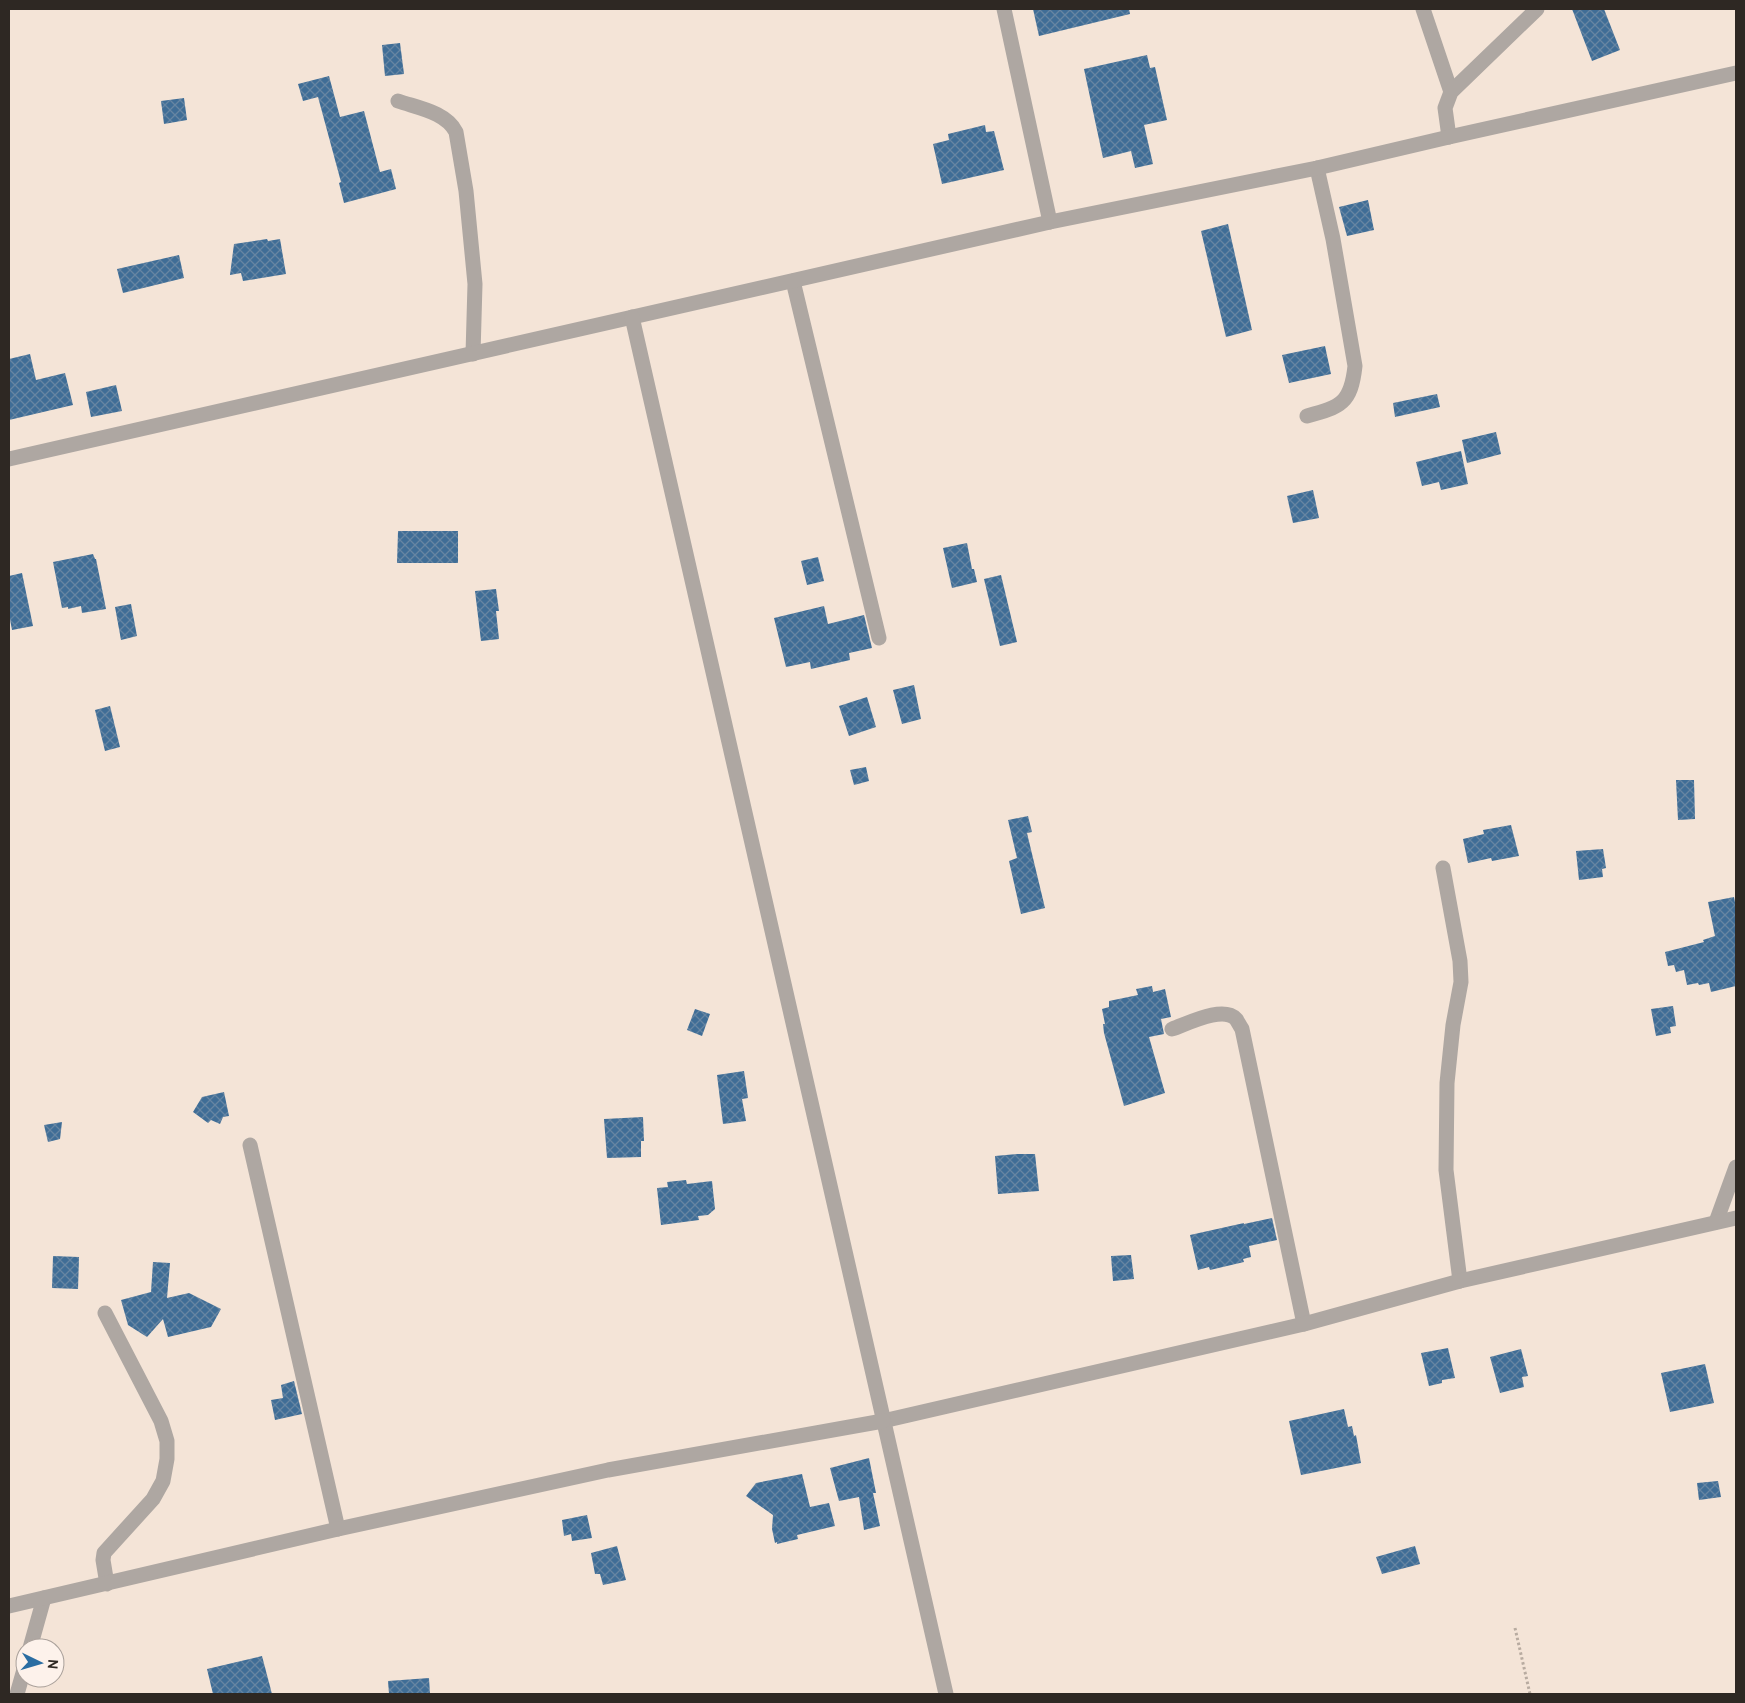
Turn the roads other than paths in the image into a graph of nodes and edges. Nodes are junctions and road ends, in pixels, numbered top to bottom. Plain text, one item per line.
1 (1004, 9) edge
2 (1423, 9) edge
3 (1536, 9) edge
4 (1736, 73) edge
5 (1452, 92) junction
6 (398, 101) dead end
7 (1449, 137) junction
8 (1317, 168) junction
9 (1050, 222) junction
10 (793, 281) junction
11 (632, 317) junction
12 (473, 354) junction
13 (1307, 416) dead end
14 (9, 459) edge
15 (879, 638) dead end
16 (1443, 868) dead end
17 (1172, 1029) dead end
18 (250, 1145) dead end
19 (1736, 1166) edge
20 (1736, 1218) edge
21 (1716, 1222) junction
22 (1460, 1282) junction
23 (105, 1312) dead end
24 (1304, 1324) junction
25 (882, 1421) junction
26 (338, 1529) junction
27 (107, 1584) junction
28 (44, 1598) junction
29 (9, 1606) edge
30 (33, 1638) edge
31 (946, 1694) edge

1 - 9 street
2 - 5 street
3 - 5 street
4 - 7 street
5 - 7 street
6 - 12 street
7 - 8 street
8 - 9 street
8 - 13 street
9 - 10 street
10 - 11 street
10 - 15 street
11 - 12 street
11 - 25 street
12 - 14 street
16 - 22 street
17 - 24 street
18 - 26 street
19 - 21 street
20 - 21 street
21 - 22 street
22 - 24 street
23 - 27 street
24 - 25 street
25 - 26 street
25 - 31 street
26 - 27 street
27 - 28 street
28 - 29 street
28 - 30 street

